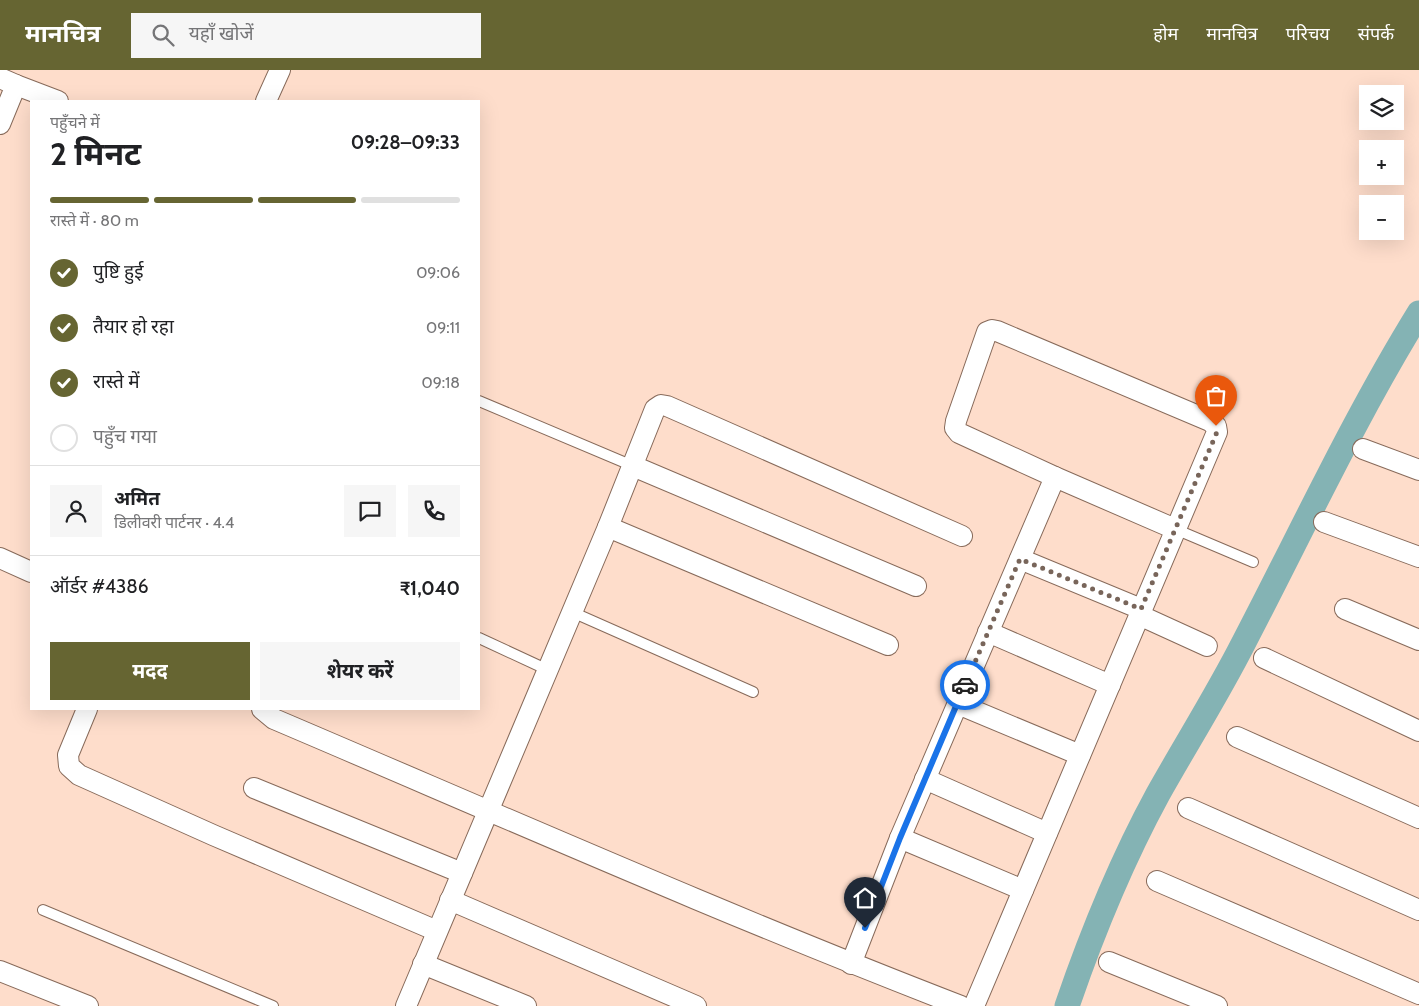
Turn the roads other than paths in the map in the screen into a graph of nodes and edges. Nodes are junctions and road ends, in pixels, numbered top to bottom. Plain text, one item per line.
1 (280, 70) edge
2 (8, 81) edge
3 (56, 100) edge
4 (266, 100) edge
5 (0, 124) edge
6 (480, 401) edge
7 (1363, 449) dead end
8 (633, 466) junction
9 (1419, 470) edge
10 (1055, 477) junction
11 (1324, 522) dead end
12 (608, 527) junction
13 (1175, 529) junction
14 (962, 536) dead end
15 (1419, 557) edge
16 (0, 558) edge
17 (1020, 559) junction
18 (1253, 562) dead end
19 (30, 572) edge
20 (916, 586) dead end
21 (1345, 609) dead end
22 (572, 612) junction
23 (1140, 612) junction
24 (988, 632) junction
25 (480, 638) edge
26 (1419, 640) edge
27 (888, 645) dead end
28 (1207, 646) dead end
29 (1264, 658) dead end
30 (548, 670) junction
31 (1110, 685) junction
32 (753, 692) dead end
33 (958, 704) junction
34 (87, 710) edge
35 (263, 710) edge
36 (1419, 732) edge
37 (1237, 737) dead end
38 (1080, 755) junction
39 (925, 779) junction
40 (254, 788) dead end
41 (1188, 808) dead end
42 (488, 810) junction
43 (1419, 818) edge
44 (1047, 832) junction
45 (900, 838) junction
46 (462, 874) junction
47 (1157, 881) dead end
48 (1023, 890) junction
49 (450, 900) junction
50 (43, 910) dead end
51 (1419, 910) edge
52 (438, 931) junction
53 (1109, 962) dead end
54 (423, 964) junction
55 (851, 964) junction
56 (0, 970) edge
57 (1419, 994) edge
58 (88, 1006) edge
59 (274, 1006) edge
60 (406, 1006) edge
61 (526, 1006) edge
62 (696, 1006) edge
63 (961, 1006) edge
64 (974, 1006) edge
65 (1218, 1006) edge

1 - 4 street
2 - 3 street
2 - 5 street
6 - 8 lane
7 - 9 street
8 - 12 street
8 - 14 street
8 - 20 street
10 - 13 street
10 - 13 street
10 - 17 street
11 - 15 street
12 - 22 street
12 - 27 street
13 - 18 lane
13 - 23 street
16 - 19 street
17 - 23 street
17 - 24 street
21 - 26 street
22 - 30 street
22 - 32 lane
23 - 28 street
23 - 31 street
24 - 31 street
24 - 33 street
25 - 30 lane
29 - 36 street
30 - 42 street
31 - 38 street
33 - 38 street
33 - 39 street
34 - 52 street
35 - 42 street
37 - 43 street
38 - 44 street
39 - 44 street
39 - 45 street
40 - 46 street
41 - 51 street
42 - 46 street
42 - 55 street
44 - 48 street
45 - 48 street
45 - 55 street
46 - 49 street
47 - 57 street
48 - 64 street
49 - 52 street
49 - 62 street
50 - 59 lane
52 - 54 street
53 - 65 street
54 - 60 street
54 - 61 street
55 - 63 street
56 - 58 street

